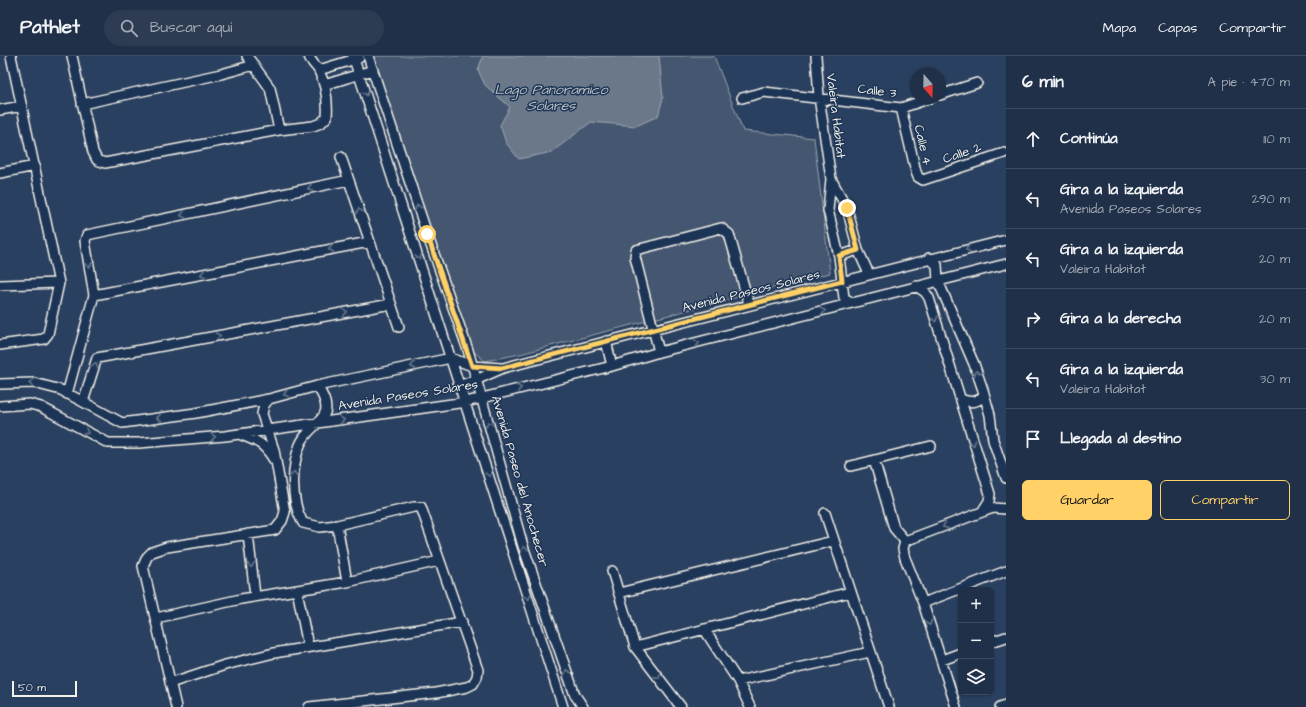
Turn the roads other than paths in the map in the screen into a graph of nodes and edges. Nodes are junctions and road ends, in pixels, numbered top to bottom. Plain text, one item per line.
1 (11, 56) edge
2 (72, 56) edge
3 (247, 56) edge
4 (309, 56) edge
5 (368, 56) edge
6 (816, 56) edge
7 (354, 58) edge
8 (254, 65) junction
9 (319, 70) junction
10 (373, 70) junction
11 (360, 75) junction
12 (977, 83) dead end
13 (324, 85) junction
14 (946, 93) edge
15 (819, 97) junction
16 (742, 98) dead end
17 (82, 104) junction
18 (913, 104) edge
19 (22, 106) junction
20 (901, 108) junction
21 (0, 110) edge
22 (279, 130) junction
23 (1004, 153) dead end
24 (340, 157) dead end
25 (34, 166) junction
26 (0, 173) edge
27 (929, 178) joint
28 (831, 179) junction
29 (349, 180) junction
30 (1006, 240) edge
31 (369, 242) junction
32 (858, 250) junction
33 (839, 256) junction
34 (929, 258) junction
35 (1006, 264) edge
36 (869, 274) junction
37 (842, 281) junction
38 (938, 281) junction
39 (59, 283) junction
40 (0, 285) edge
41 (916, 286) junction
42 (94, 295) junction
43 (853, 303) junction
44 (391, 304) junction
45 (748, 304) junction
46 (399, 326) dead end
47 (653, 329) junction
48 (606, 341) junction
49 (0, 345) edge
50 (659, 352) junction
51 (452, 358) junction
52 (472, 366) junction
53 (612, 366) junction
54 (502, 368) junction
55 (476, 380) junction
56 (0, 384) edge
57 (461, 385) junction
58 (317, 386) junction
59 (68, 394) junction
60 (984, 395) junction
61 (481, 397) junction
62 (268, 399) junction
63 (961, 399) junction
64 (83, 402) junction
65 (466, 402) junction
66 (0, 406) edge
67 (320, 422) junction
68 (268, 429) junction
69 (238, 434) junction
70 (931, 446) dead end
71 (874, 460) junction
72 (276, 465) junction
73 (851, 466) dead end
74 (1006, 478) edge
75 (1006, 509) edge
76 (982, 512) junction
77 (825, 513) dead end
78 (337, 525) junction
79 (248, 534) junction
80 (833, 540) junction
81 (905, 541) junction
82 (439, 561) junction
83 (612, 570) dead end
84 (1006, 571) edge
85 (347, 582) junction
86 (297, 590) junction
87 (850, 592) junction
88 (619, 593) junction
89 (255, 596) junction
90 (922, 603) junction
91 (156, 618) junction
92 (462, 622) junction
93 (704, 629) junction
94 (1006, 637) edge
95 (994, 641) edge
96 (308, 646) junction
97 (634, 647) junction
98 (870, 652) junction
99 (958, 654) edge
100 (942, 660) junction
101 (738, 681) junction
102 (170, 682) junction
103 (1006, 705) edge
104 (176, 707) edge
105 (309, 707) edge
106 (563, 707) edge
107 (583, 707) edge
108 (681, 707) edge
109 (750, 707) edge
110 (887, 707) edge
111 (956, 707) edge
112 (1000, 707) edge

1 - 19 street
2 - 17 street
3 - 8 street
4 - 9 street
5 - 7 street
5 - 10 street, Avenida Paseo del Anochecer
6 - 15 street, Valeira Habitat
7 - 9 street
7 - 11 street, Avenida Paseo del Anochecer
8 - 17 street
8 - 22 street
9 - 13 street
10 - 11 street
52 -> 10 street, Avenida Paseo del Anochecer
11 - 13 street
11 -> 51 street, Avenida Paseo del Anochecer
12 - 14 street
13 - 22 street
15 - 16 street, Calle 3
15 - 20 street, Calle 3
15 - 28 street, Valeira Habitat
17 - 22 street
18 - 20 street, Calle 3
19 - 21 street
19 - 25 street
20 - 27 street, Calle 4
23 - 27 street, Calle 2
24 - 29 street
25 - 26 street
25 - 39 street
28 - 32 street, Valeira Habitat
28 - 33 street, Valeira Habitat
31 -> 29 street
29 -> 42 street
30 -> 34 street, Avenida Paseos Solares
31 -> 42 street
31 - 44 street
32 - 33 street
32 - 36 street, Valeira Habitat
33 - 37 street, Valeira Habitat
34 - 36 street, Avenida Paseos Solares
34 - 38 street
35 - 38 street, Avenida Paseos Solares
36 - 37 street, Avenida Paseos Solares
37 - 43 street, Valeira Habitat
37 - 45 street, Avenida Paseos Solares
38 - 41 street, Avenida Paseos Solares
60 -> 38 street
39 - 40 street
39 - 49 street
41 - 43 street, Avenida Paseos Solares
41 -> 63 street
42 - 59 street
50 -> 43 street, Avenida Paseos Solares
44 - 46 street
64 -> 44 street
45 - 47 street, Avenida Paseos Solares
45 - 47 street
47 - 48 street, Avenida Paseos Solares
47 - 50 street
48 - 53 street
48 - 54 street, Avenida Paseos Solares
50 - 53 street, Avenida Paseos Solares
51 - 52 street, Avenida Paseos Solares
51 - 57 street, Avenida Paseo del Anochecer
51 -> 58 street, Avenida Paseos Solares
52 - 54 street, Avenida Paseos Solares
52 - 55 street, Avenida Paseo del Anochecer
61 -> 53 street, Avenida Paseos Solares
54 - 55 street, Avenida Paseos Solares
55 - 57 street, Avenida Paseos Solares
55 - 61 street, Avenida Paseo del Anochecer
59 -> 56 street, Avenida Paseos Solares
57 - 65 street, Avenida Paseo del Anochecer
58 -> 62 street, Avenida Paseos Solares
58 - 67 street
59 - 64 street, Avenida Paseos Solares
60 - 63 street
60 - 74 street
61 - 65 street, Avenida Paseos Solares
107 -> 61 street, Avenida Paseo del Anochecer
62 -> 64 street, Avenida Paseos Solares
62 - 68 street
63 -> 76 street
67 -> 65 street, Avenida Paseos Solares
65 -> 106 street, Avenida Paseo del Anochecer
66 -> 69 street, Avenida Paseos Solares
67 - 68 street, Avenida Paseos Solares
78 -> 67 street
68 - 69 street, Avenida Paseos Solares
68 - 72 street
69 - 72 street
70 - 71 street
71 - 73 street
71 - 81 street
72 - 79 street
75 - 76 street
76 -> 81 street
77 - 80 street
78 - 82 street
78 - 85 street
79 -> 89 street
79 - 91 street
80 - 87 street
80 - 88 street
81 - 90 street
82 - 85 street
82 - 92 street
83 - 88 street
84 - 90 street
85 - 86 street
86 - 89 street
86 - 96 street
87 - 93 street
87 - 98 street
88 - 97 street
89 - 91 street
90 -> 100 street
91 - 102 street
92 - 96 street
92 - 105 street
93 - 97 street
93 - 101 street
94 - 95 street
96 - 102 street
97 -> 108 street
98 - 101 street
98 - 110 street
99 - 100 street
100 - 111 street
101 - 109 street
102 - 104 street
103 - 112 street

